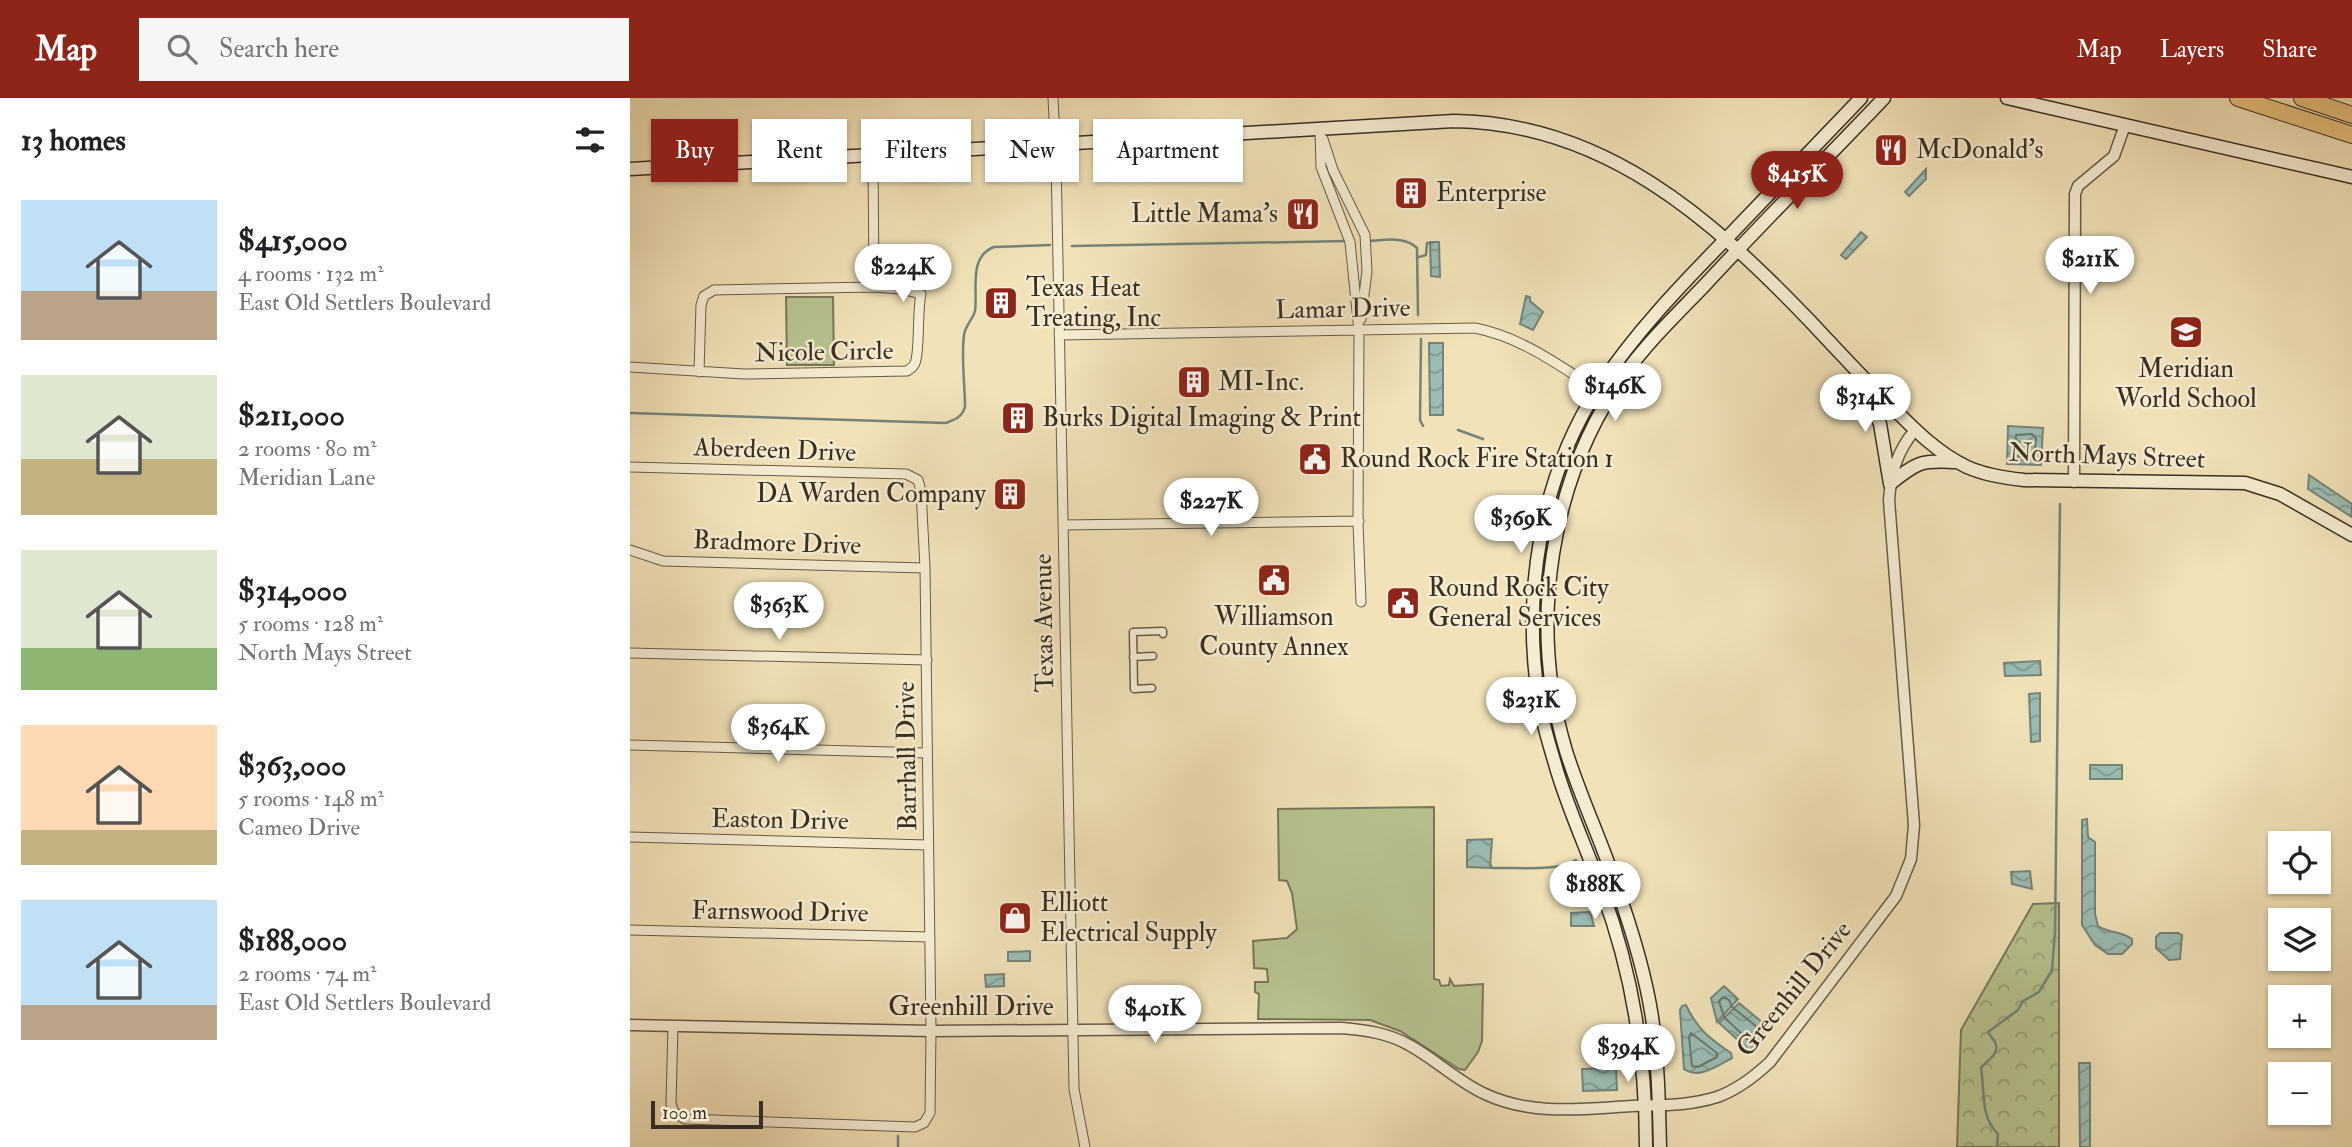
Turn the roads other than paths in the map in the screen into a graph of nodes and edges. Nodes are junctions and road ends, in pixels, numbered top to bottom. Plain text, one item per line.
1 (1053, 98) edge
2 (1856, 98) edge
3 (1861, 98) edge
4 (1884, 98) edge
5 (2007, 98) edge
6 (2044, 98) edge
7 (2238, 98) edge
8 (2309, 100) edge
9 (2352, 114) edge
10 (2087, 116) junction
11 (1054, 119) edge
12 (1320, 130) junction
13 (1831, 130) junction
14 (2128, 130) junction
15 (2352, 135) edge
16 (1079, 142) edge
17 (861, 156) edge
18 (630, 169) edge
19 (2352, 177) edge
20 (873, 182) edge
21 (1057, 182) edge
22 (1725, 240) junction
23 (1736, 251) junction
24 (874, 288) junction
25 (1359, 331) junction
26 (1059, 335) junction
27 (630, 367) edge
28 (699, 372) junction
29 (1862, 378) junction
30 (1597, 389) junction
31 (1610, 397) junction
32 (1915, 430) junction
33 (1958, 462) junction
34 (2074, 464) junction
35 (630, 467) edge
36 (918, 480) joint
37 (2059, 480) junction
38 (2074, 482) junction
39 (2088, 482) junction
40 (1890, 484) junction
41 (1359, 521) junction
42 (1063, 525) junction
43 (2352, 535) edge
44 (630, 550) edge
45 (925, 568) junction
46 (1361, 602) dead end
47 (1163, 634) dead end
48 (630, 653) edge
49 (1153, 656) dead end
50 (1133, 657) junction
51 (927, 660) junction
52 (1152, 688) dead end
53 (630, 745) edge
54 (928, 753) junction
55 (630, 837) edge
56 (928, 845) junction
57 (630, 930) edge
58 (930, 937) junction
59 (630, 1025) edge
60 (673, 1026) junction
61 (1073, 1030) junction
62 (931, 1031) junction
63 (1653, 1105) junction
64 (1084, 1147) edge
65 (1646, 1147) edge
66 (1660, 1147) edge

1 - 11 street, Texas Avenue
2 - 13 main road
3 - 13 main road
4 - 23 main road
5 - 10 main road
6 - 10 main road
7 - 15 highway
8 - 9 highway
10 - 14 main road
12 - 16 main road, North Mays Street
12 - 22 main road, North Mays Street
12 - 25 street
12 - 25 street
13 - 22 main road
14 - 19 main road
14 - 34 street
17 - 18 main road, North Mays Street
20 - 24 street
21 - 26 street, Texas Avenue
22 - 23 main road, North Mays Street
22 - 30 main road
23 - 29 main road, North Mays Street
23 - 31 main road
24 - 28 street, Nicole Circle
24 - 28 street, Nicole Circle
25 - 26 street, Lamar Drive
25 - 30 street, Lamar Drive
25 - 41 street
26 - 42 street, Texas Avenue
27 - 28 street, Nicole Circle
29 - 32 main road, North Mays Street
29 - 40 main road
30 - 31 street, Lamar Drive
30 - 63 main road
31 - 63 main road
32 - 33 main road, North Mays Street
32 - 40 street, Greenhill Drive
33 - 37 main road, North Mays Street
33 - 40 main road
34 - 37 street
34 - 38 street
34 - 39 street
35 - 36 street, Aberdeen Drive
36 - 45 street, Barrhall Drive
37 - 38 main road, North Mays Street
38 - 39 main road, North Mays Street
39 - 43 main road, North Mays Street
40 - 63 street, Greenhill Drive
41 - 42 street
41 - 46 street
42 - 61 street, Texas Avenue
44 - 45 street, Bradmore Drive
45 - 51 street, Barrhall Drive
47 - 50 street
48 - 51 street
49 - 50 street
50 - 52 street
51 - 54 street, Barrhall Drive
53 - 54 street
54 - 56 street, Barrhall Drive
55 - 56 street, Easton Drive
56 - 58 street, Barrhall Drive
57 - 58 street, Farnswood Drive
58 - 62 street, Barrhall Drive
59 - 60 street, Greenhill Drive
60 - 62 street, Greenhill Drive
60 - 62 street, Barrhall Drive
61 - 62 street, Greenhill Drive
61 - 63 street, Greenhill Drive
61 - 64 street, Texas Avenue
63 - 65 main road
63 - 66 main road

